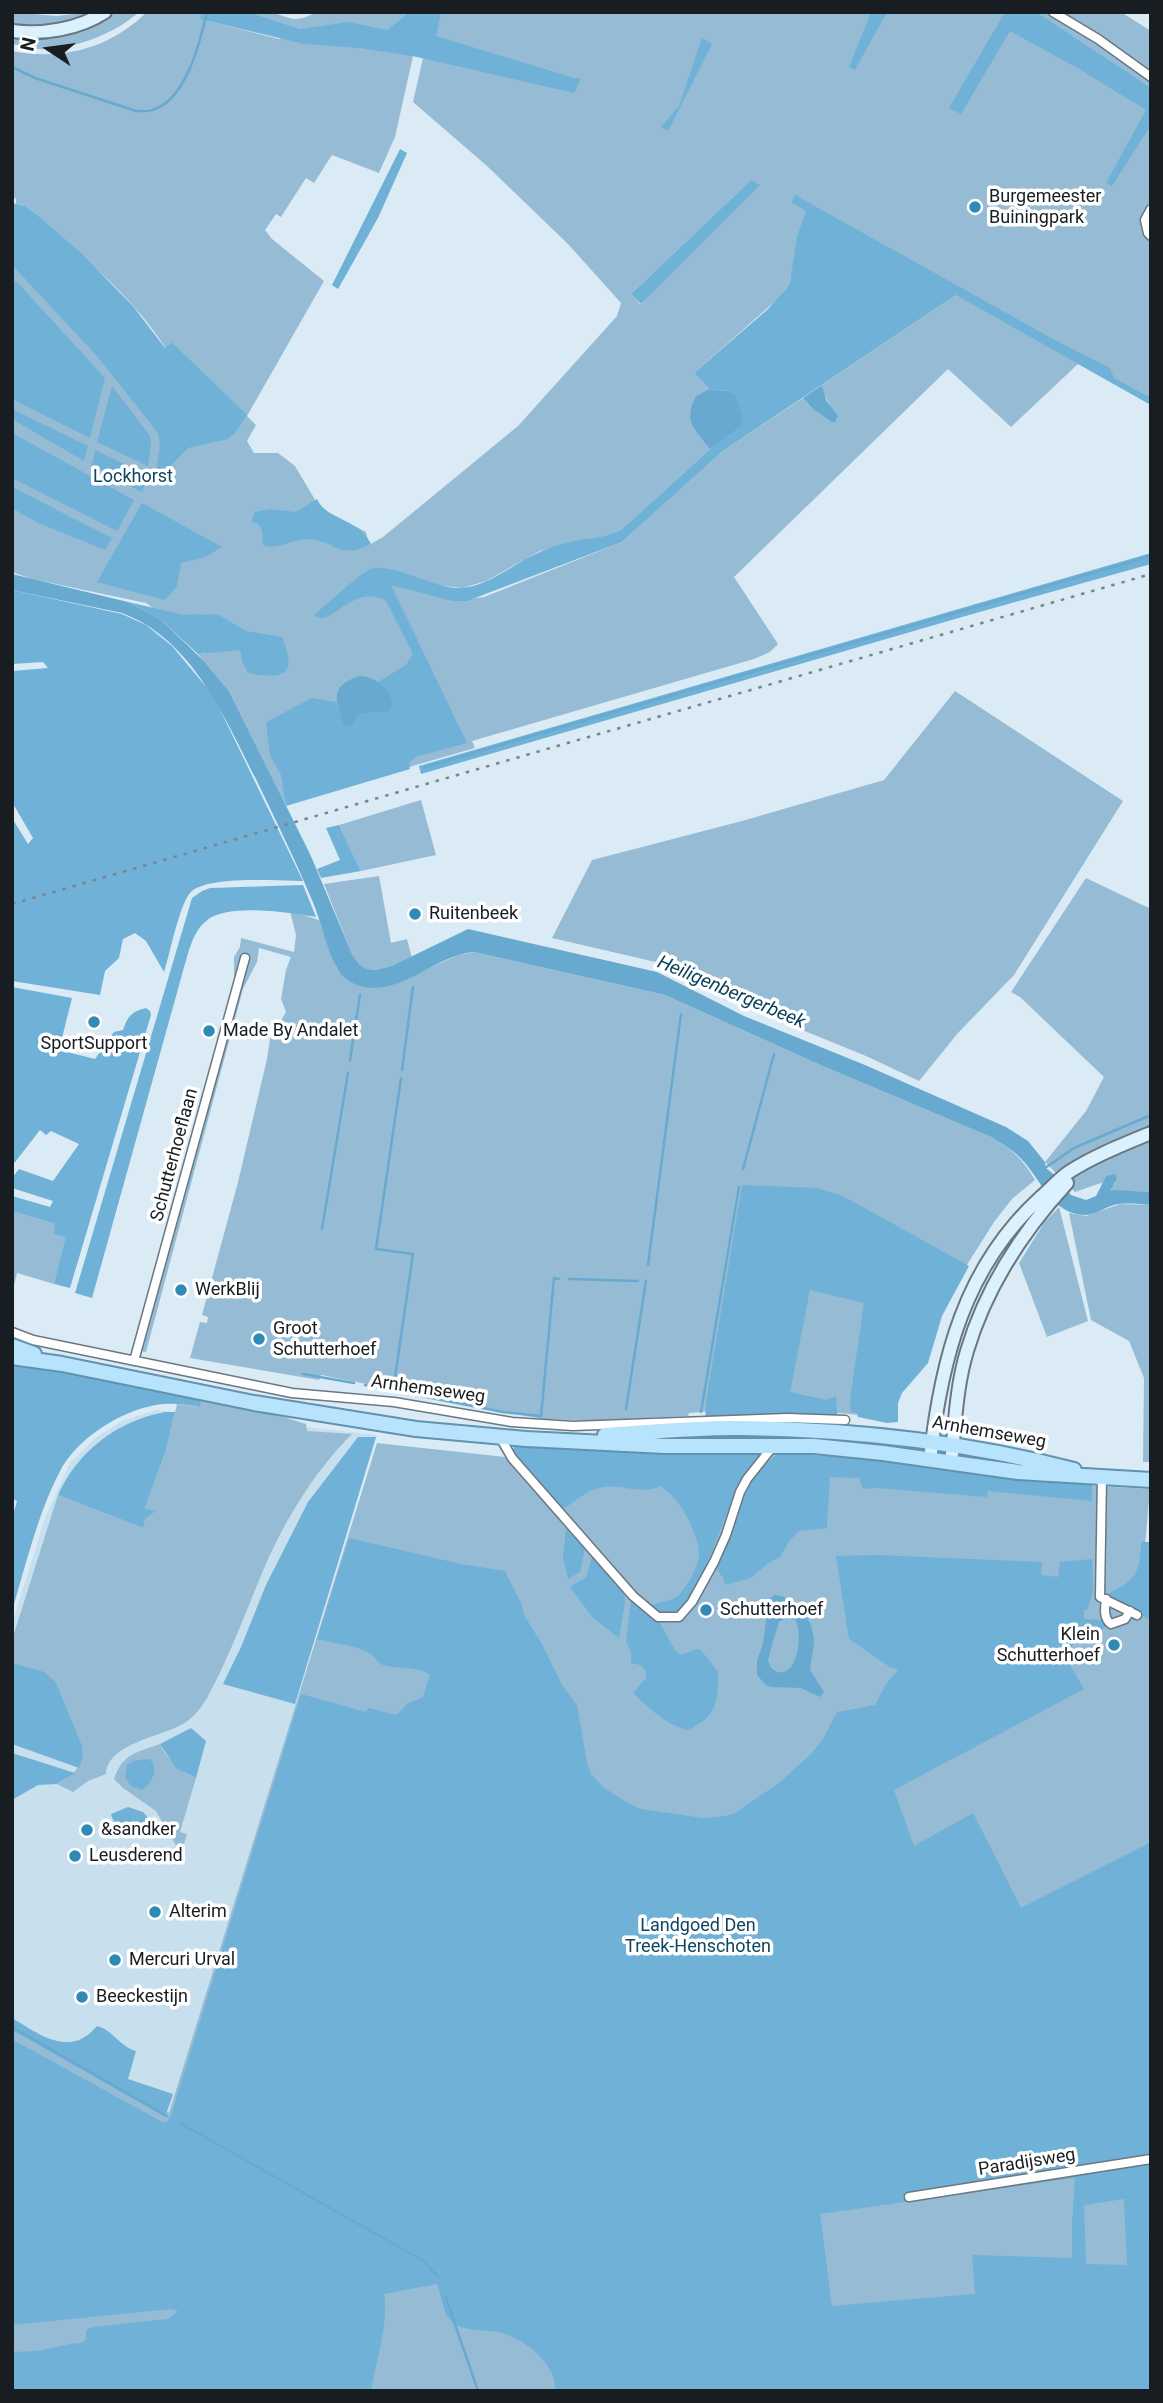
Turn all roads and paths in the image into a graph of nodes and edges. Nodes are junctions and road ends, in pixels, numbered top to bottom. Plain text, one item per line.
1 (105, 12) edge
2 (1053, 12) edge
3 (12, 31) edge
4 (1151, 77) edge
5 (1151, 209) edge
6 (1151, 236) edge
7 (245, 958) dead end
8 (1151, 1133) edge
9 (1032, 1213) junction
10 (12, 1332) edge
11 (12, 1346) edge
12 (12, 1357) edge
13 (134, 1361) junction
14 (62, 1364) junction
15 (845, 1420) dead end
16 (500, 1437) junction
17 (538, 1440) junction
18 (932, 1442) junction
19 (774, 1445) junction
20 (953, 1446) junction
21 (930, 1460) junction
22 (951, 1462) junction
23 (1099, 1476) junction
24 (1151, 1480) edge
25 (1106, 1599) junction
26 (1151, 2159) edge
27 (909, 2197) dead end

1 - 3 main road
2 - 4 street
5 - 6 street
7 - 13 street, Schutterhoeflaan
8 - 9 main road
9 - 18 main road
9 - 20 main road
10 - 13 street, Arnhemseweg
11 - 14 main road, Arnhemseweg
12 - 14 main road, Arnhemseweg
13 - 15 street, Arnhemseweg
14 - 16 main road, Arnhemseweg
16 - 17 main road, Arnhemseweg
16 - 19 street
17 - 18 main road, Arnhemseweg
17 - 19 main road, Arnhemseweg
18 - 20 main road, Arnhemseweg
18 - 21 main road
19 - 21 main road, Arnhemseweg
20 - 22 main road
20 - 23 main road, Arnhemseweg
21 - 22 main road, Arnhemseweg
22 - 23 main road, Arnhemseweg
23 - 24 main road, Arnhemseweg
23 - 25 street
25 - 25 street
26 - 27 street, Paradijsweg

